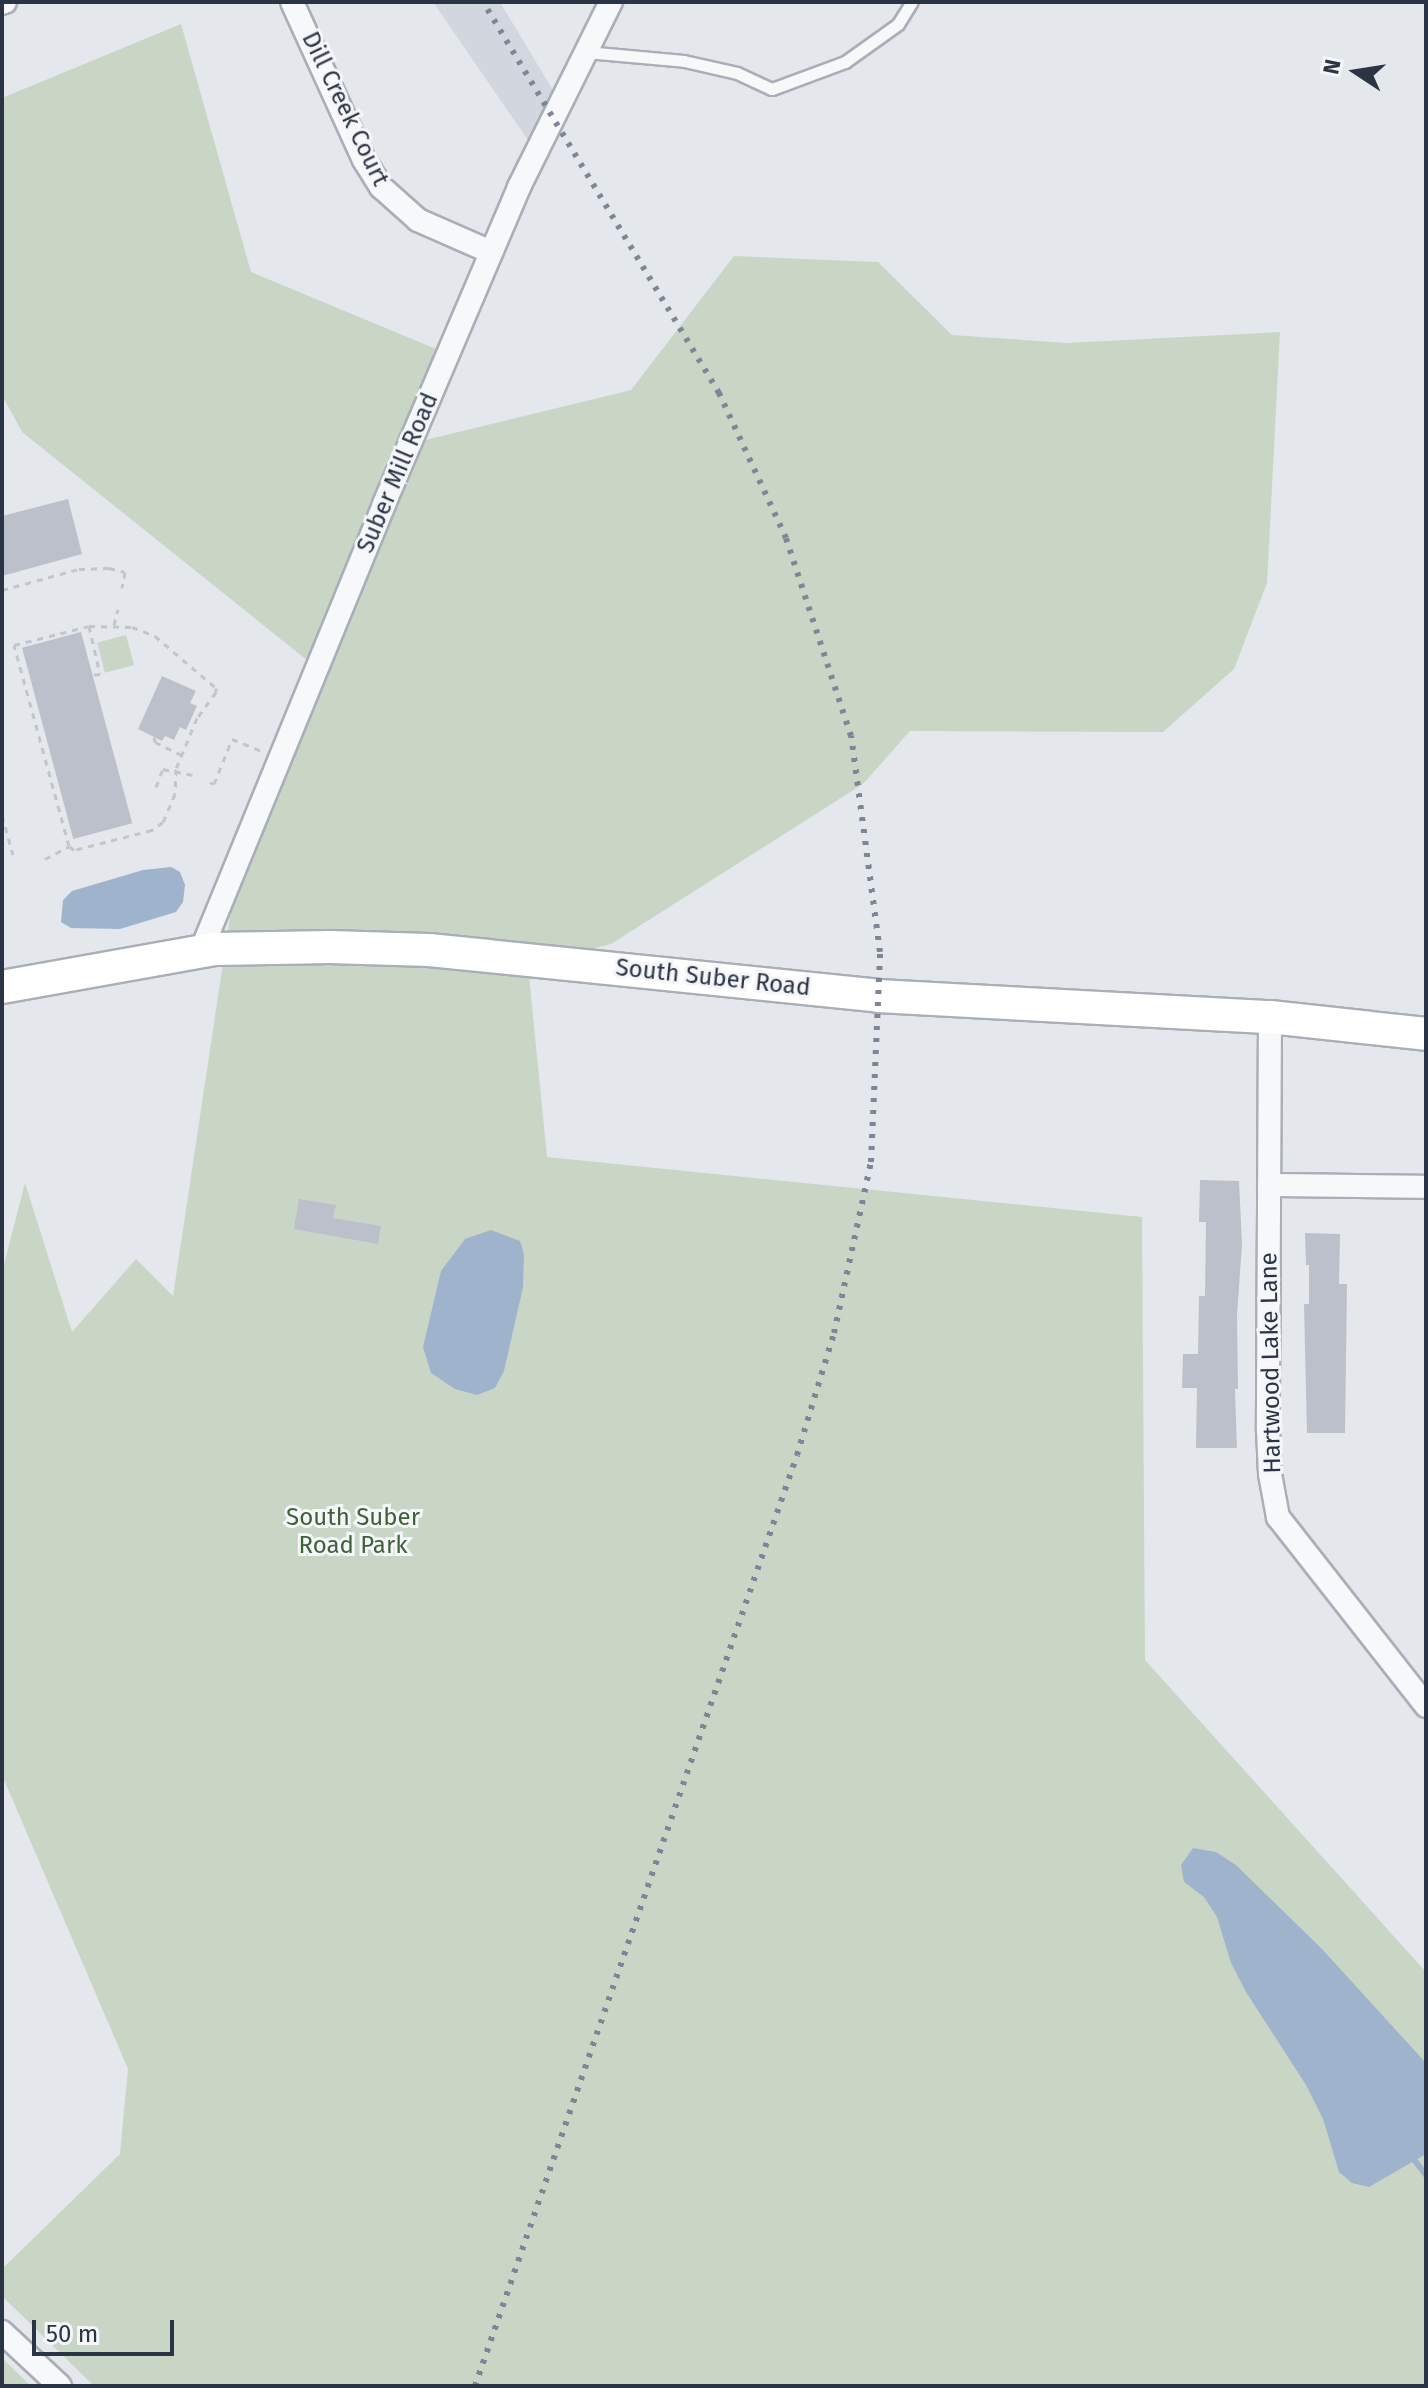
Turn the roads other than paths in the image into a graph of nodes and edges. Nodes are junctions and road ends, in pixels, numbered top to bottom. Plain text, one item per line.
1 (292, 2) edge
2 (611, 2) edge
3 (912, 2) edge
4 (586, 52) junction
5 (491, 252) junction
6 (201, 951) junction
7 (2, 987) edge
8 (1270, 1017) junction
9 (1426, 1034) edge
10 (1269, 1185) junction
11 (1426, 1187) edge
12 (1426, 1706) edge
13 (2, 2332) edge
14 (60, 2386) edge

1 - 5 street, Dill Creek Court
2 - 4 street, Suber Mill Road
3 - 4 lane
4 - 5 street, Suber Mill Road
5 - 6 street, Suber Mill Road
6 - 7 street, South Suber Road
6 - 8 street, South Suber Road
8 - 9 street, South Suber Road
8 - 10 street, Hartwood Lake Lane
10 - 11 street
10 - 12 street, Hartwood Lake Lane
13 - 14 street

